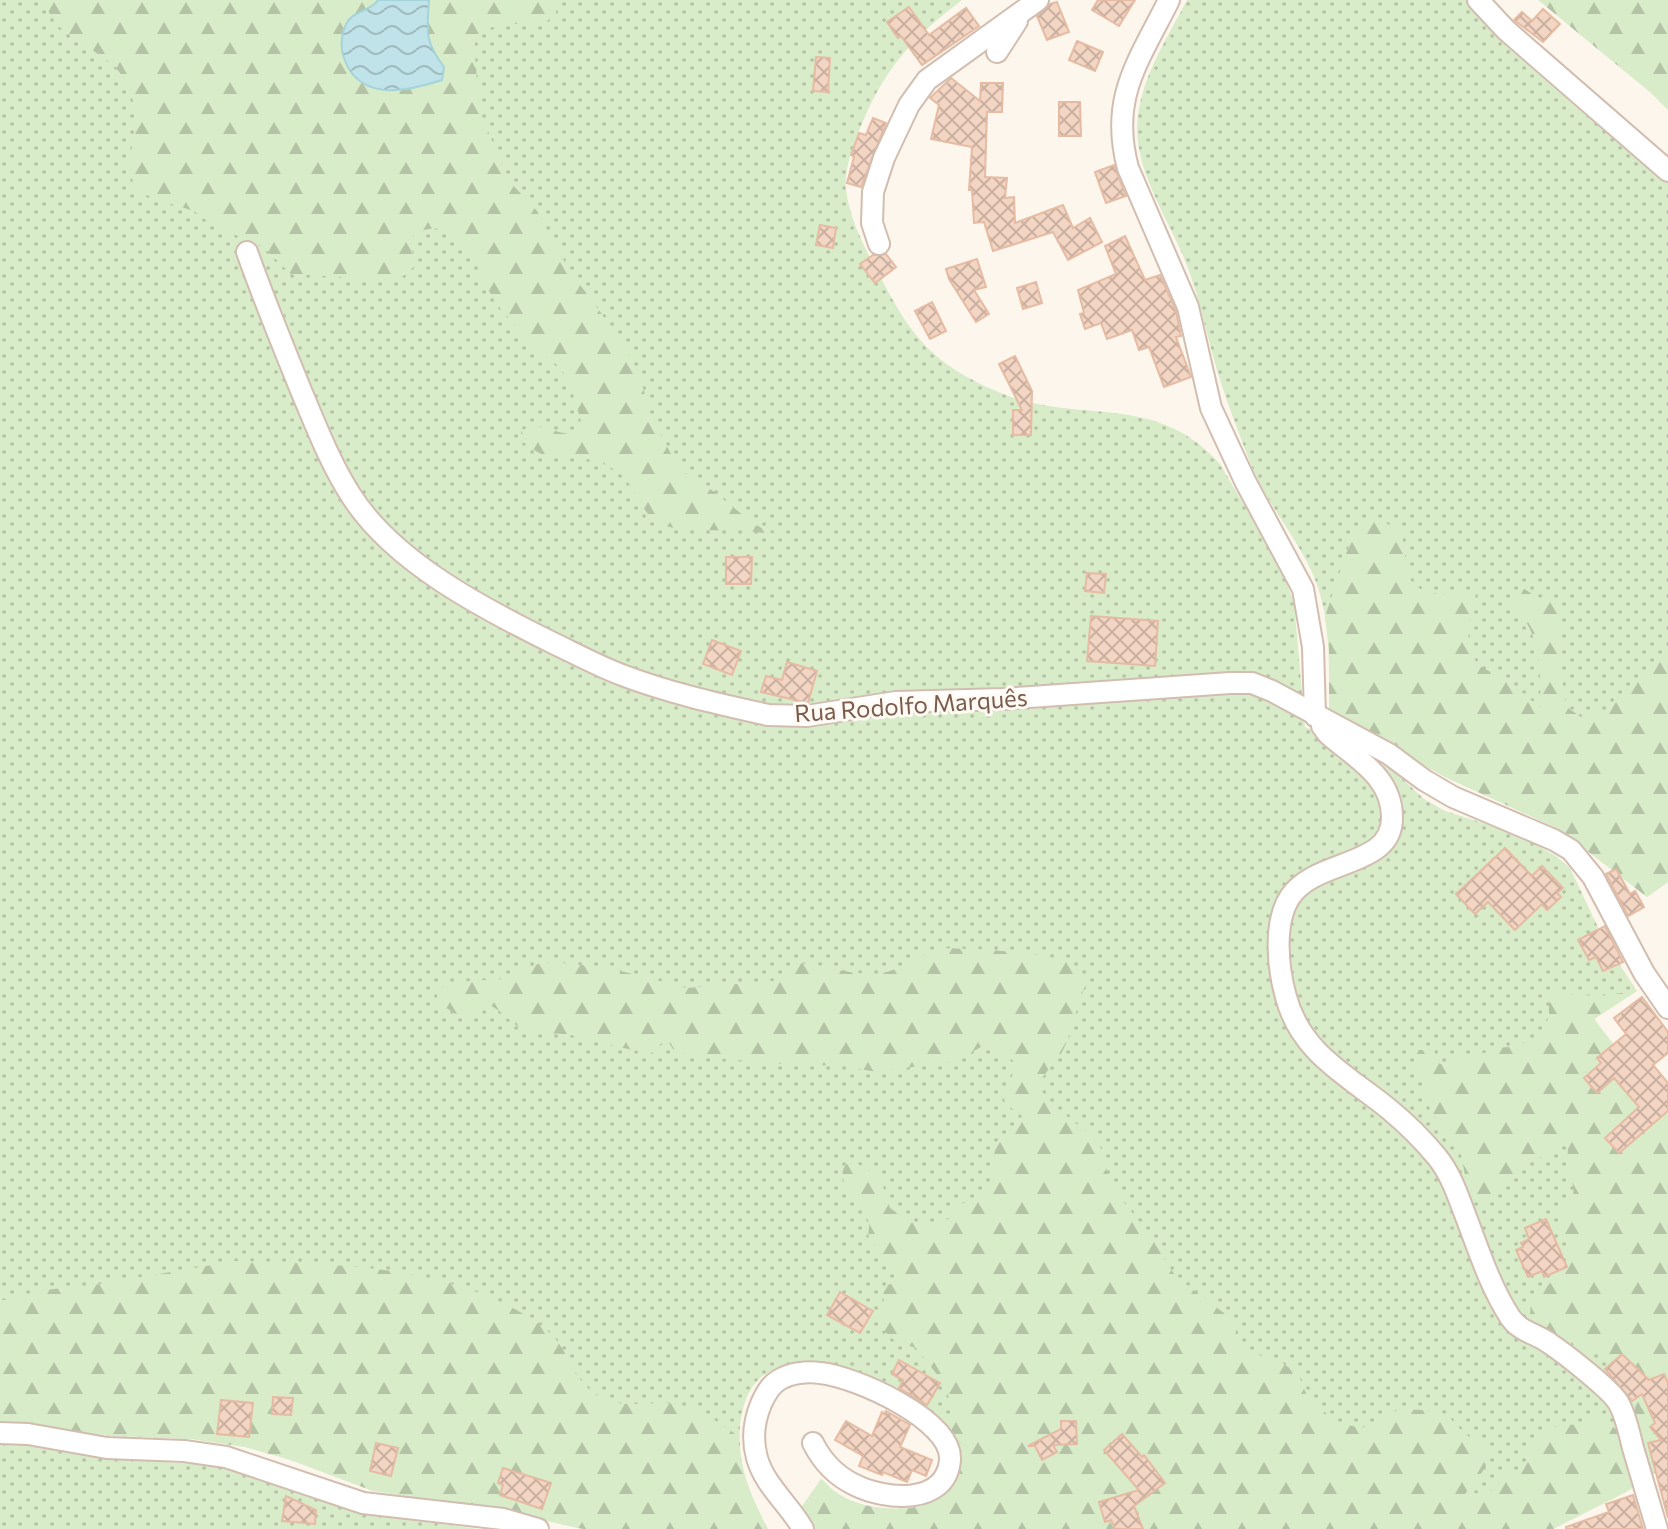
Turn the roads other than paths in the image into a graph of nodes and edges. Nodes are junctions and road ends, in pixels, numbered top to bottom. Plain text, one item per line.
1 (1169, 0) edge
2 (1478, 0) edge
3 (1031, 5) edge
4 (997, 52) dead end
5 (1668, 171) edge
6 (879, 244) dead end
7 (247, 252) dead end
8 (1315, 716) junction
9 (1668, 1008) edge
10 (0, 1433) edge
11 (813, 1443) dead end
12 (538, 1529) edge
13 (803, 1529) edge
14 (1657, 1529) edge

1 - 8 street
2 - 5 street
3 - 4 street
3 - 6 street
7 - 8 street, Rua Rodolfo Marquês
8 - 9 street, Rua Rodolfo Marquês
8 - 14 street
10 - 12 street
11 - 13 street

